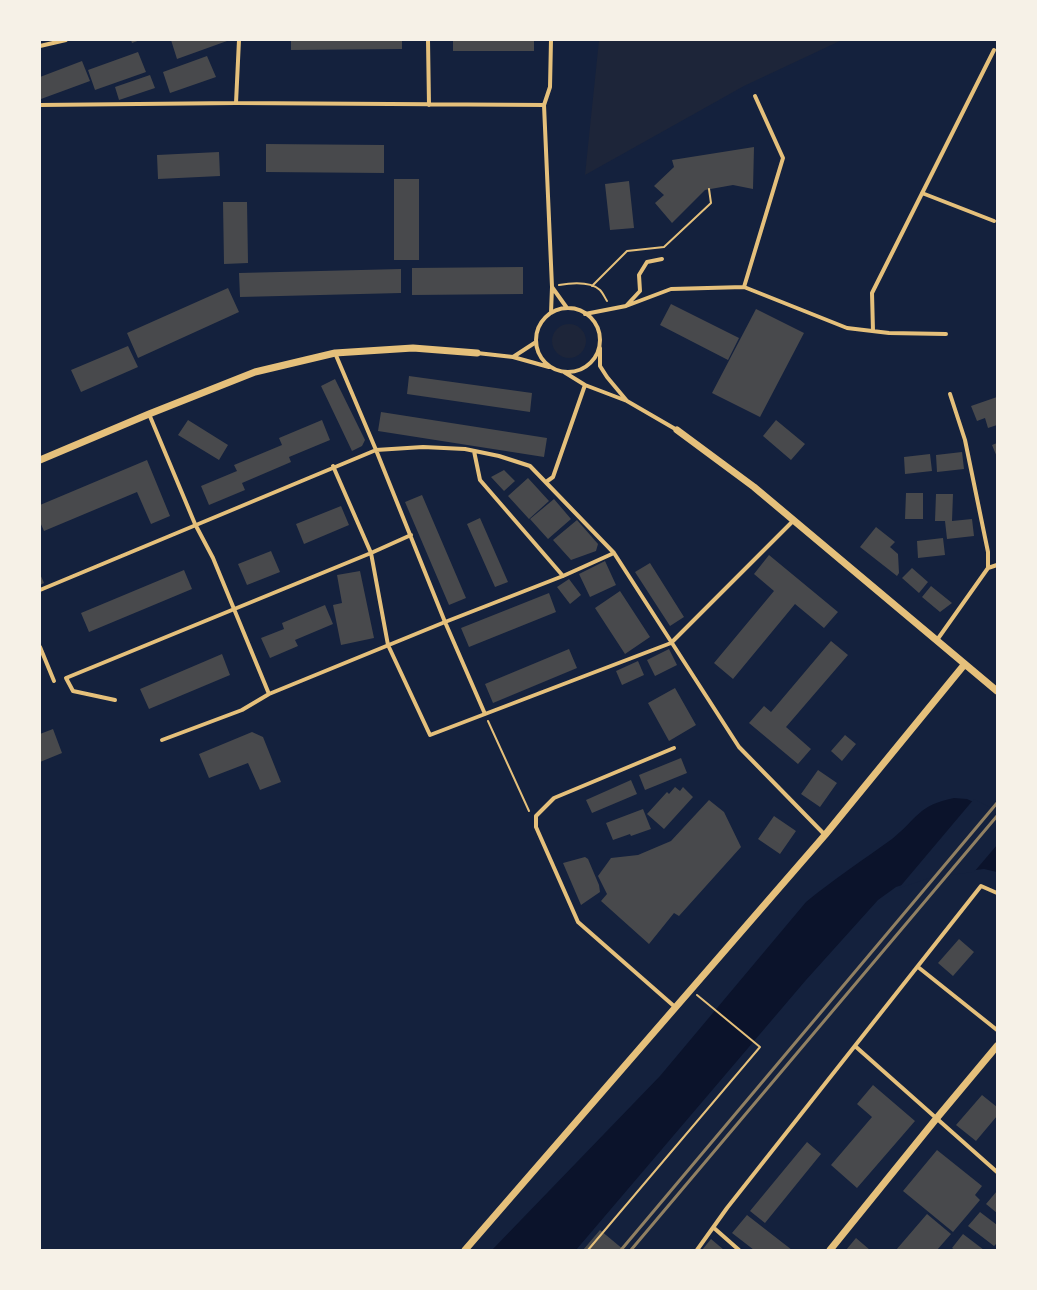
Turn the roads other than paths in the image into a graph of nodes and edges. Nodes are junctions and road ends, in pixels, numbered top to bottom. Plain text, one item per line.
1 (66, 40) edge
2 (240, 40) edge
3 (428, 40) edge
4 (551, 40) edge
5 (59, 41) edge
6 (40, 46) edge
7 (994, 50) dead end
8 (755, 96) dead end
9 (236, 103) junction
10 (40, 105) edge
11 (429, 105) junction
12 (544, 105) junction
13 (922, 193) junction
14 (994, 220) dead end
15 (662, 259) dead end
16 (552, 287) junction
17 (744, 287) junction
18 (626, 306) junction
19 (567, 308) junction
20 (551, 313) junction
21 (585, 314) junction
22 (873, 331) junction
23 (946, 334) dead end
24 (536, 342) junction
25 (600, 342) junction
26 (335, 353) junction
27 (477, 353) joint
28 (513, 357) junction
29 (555, 369) junction
30 (564, 372) junction
31 (585, 385) junction
32 (950, 394) dead end
33 (627, 401) junction
34 (149, 414) junction
35 (677, 430) joint
36 (376, 450) junction
37 (474, 451) junction
38 (40, 460) edge
39 (333, 466) junction
40 (546, 482) junction
41 (794, 520) junction
42 (195, 524) junction
43 (411, 535) junction
44 (370, 553) junction
45 (614, 553) junction
46 (997, 565) edge
47 (988, 568) junction
48 (563, 576) junction
49 (40, 590) edge
50 (234, 608) junction
51 (445, 622) junction
52 (937, 640) junction
53 (671, 643) junction
54 (388, 645) junction
55 (40, 647) edge
56 (964, 665) junction
57 (54, 681) dead end
58 (997, 691) edge
59 (269, 694) junction
60 (115, 700) dead end
61 (485, 714) junction
62 (162, 740) dead end
63 (674, 748) dead end
64 (825, 835) junction
65 (997, 893) edge
66 (918, 966) junction
67 (675, 1007) junction
68 (997, 1030) edge
69 (855, 1046) junction
70 (997, 1046) edge
71 (936, 1119) junction
72 (997, 1172) edge
73 (714, 1228) junction
74 (465, 1250) edge
75 (696, 1250) edge
76 (739, 1250) edge
77 (830, 1250) edge

1 - 5 street
2 - 9 street
3 - 11 street
4 - 12 street
5 - 6 street
7 - 13 street
8 - 17 street
9 - 10 street
9 - 11 street
11 - 12 street
12 - 16 street
13 - 14 street
13 - 22 street
15 - 18 street
16 - 19 street
16 - 20 street
17 - 18 street
17 - 22 street
18 - 21 street
19 - 20 street
19 - 21 street
20 - 24 street
21 - 25 street
22 - 23 street
24 - 28 street
24 - 29 street
25 - 30 street
25 - 33 street
26 - 27 street
26 - 34 street
26 - 36 street
27 - 28 street
28 - 29 street
29 - 30 street
30 - 31 street
31 - 33 street
31 - 40 street
32 - 47 street
33 - 35 street
34 - 38 street
34 - 42 street
35 - 41 street
36 - 37 street
36 - 39 street
36 - 43 street
37 - 40 street
37 - 48 street
39 - 42 street
39 - 44 street
40 - 45 street
41 - 52 street
41 - 53 street
42 - 49 street
42 - 50 street
43 - 44 street
43 - 51 street
44 - 50 street
44 - 54 street
45 - 48 street
45 - 53 street
46 - 47 street
47 - 52 street
48 - 51 street
50 - 59 street
50 - 60 street
51 - 54 street
51 - 61 street
52 - 56 street
53 - 61 street
53 - 64 street
54 - 59 street
54 - 61 street
55 - 57 street
56 - 58 street
56 - 64 street
59 - 62 street
63 - 67 street
64 - 67 street
65 - 66 street
66 - 68 street
66 - 69 street
67 - 74 street
69 - 71 street
69 - 73 street
70 - 71 street
71 - 72 street
71 - 77 street
73 - 75 street
73 - 76 street

